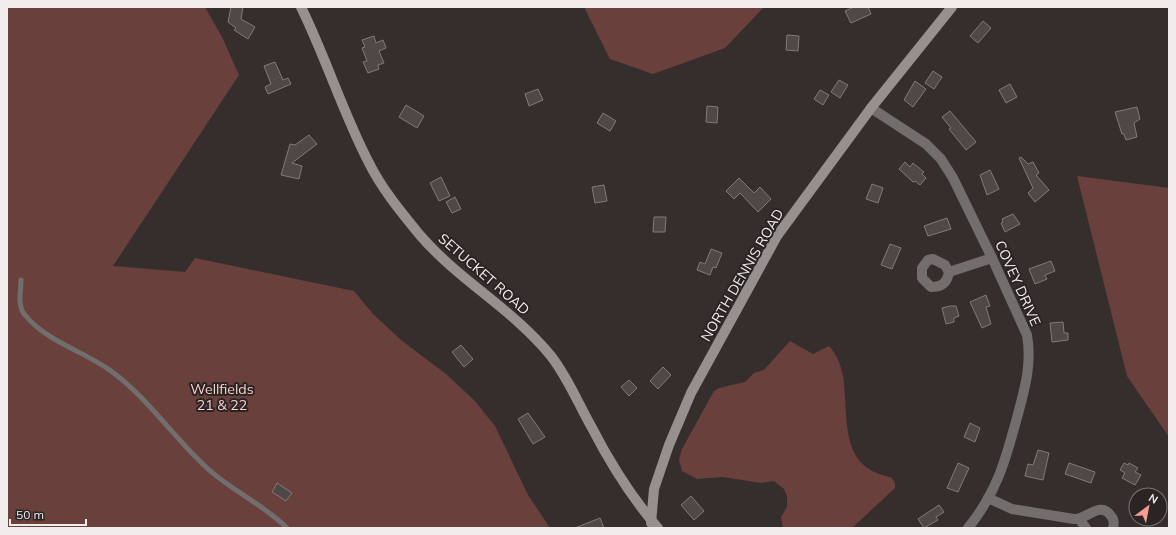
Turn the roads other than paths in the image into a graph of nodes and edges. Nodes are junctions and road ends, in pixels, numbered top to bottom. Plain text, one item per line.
1 (301, 7) edge
2 (952, 7) edge
3 (871, 108) junction
4 (992, 258) junction
5 (949, 272) dead end
6 (21, 280) dead end
7 (988, 498) junction
8 (1079, 520) junction
9 (653, 525) edge
10 (287, 528) edge
11 (968, 528) edge
12 (1086, 528) edge
13 (1113, 528) edge

1 - 9 main road, SETUCKET ROAD
2 - 3 main road, NORTH DENNIS ROAD
3 - 4 street, COVEY DRIVE
3 - 9 main road, NORTH DENNIS ROAD
4 - 5 street
4 - 7 street, COVEY DRIVE
6 - 10 lane
7 - 8 street
7 - 11 street, COVEY DRIVE
8 - 12 street
8 - 13 street

